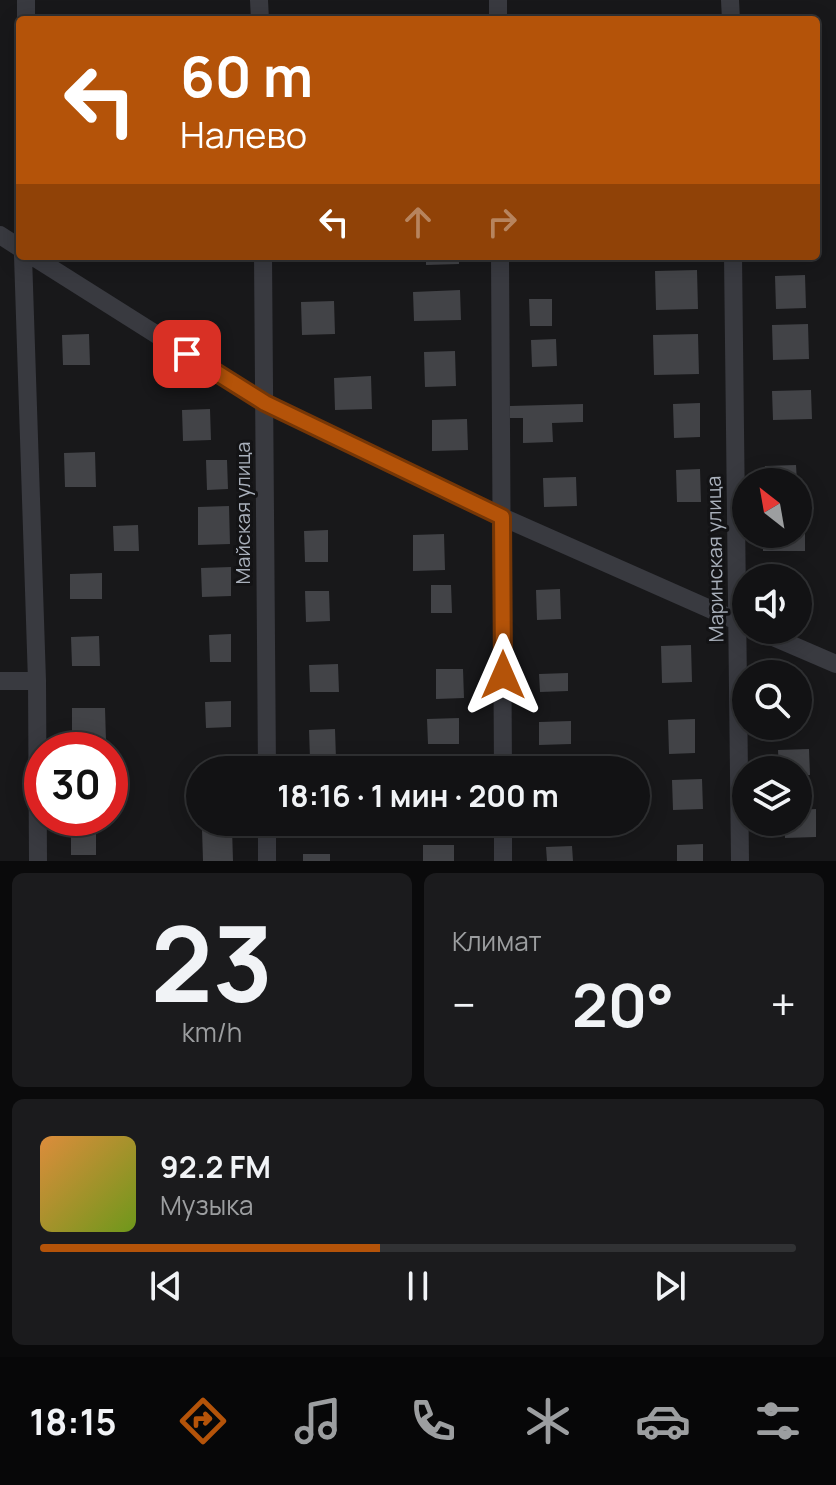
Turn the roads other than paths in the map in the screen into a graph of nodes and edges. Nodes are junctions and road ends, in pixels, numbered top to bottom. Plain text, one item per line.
1 (23, 260) edge
2 (38, 260) edge
3 (263, 260) edge
4 (500, 260) edge
5 (733, 260) edge
6 (265, 403) junction
7 (502, 517) junction
8 (741, 564) edge
9 (732, 619) edge
10 (742, 644) edge
11 (790, 644) edge
12 (836, 664) edge
13 (0, 681) edge
14 (37, 681) junction
15 (267, 756) edge
16 (503, 756) edge
17 (267, 836) edge
18 (503, 836) edge
19 (38, 861) edge
20 (267, 861) edge
21 (503, 861) edge
22 (740, 861) edge

1 - 14 street
2 - 6 street
3 - 6 street, Майская улица
4 - 7 street
5 - 8 street, Маринская улица
6 - 7 street
6 - 15 street, Майская улица
7 - 9 street
7 - 16 street
10 - 22 street, Маринская улица
11 - 12 street
13 - 14 street
14 - 19 street
17 - 20 street
18 - 21 street

